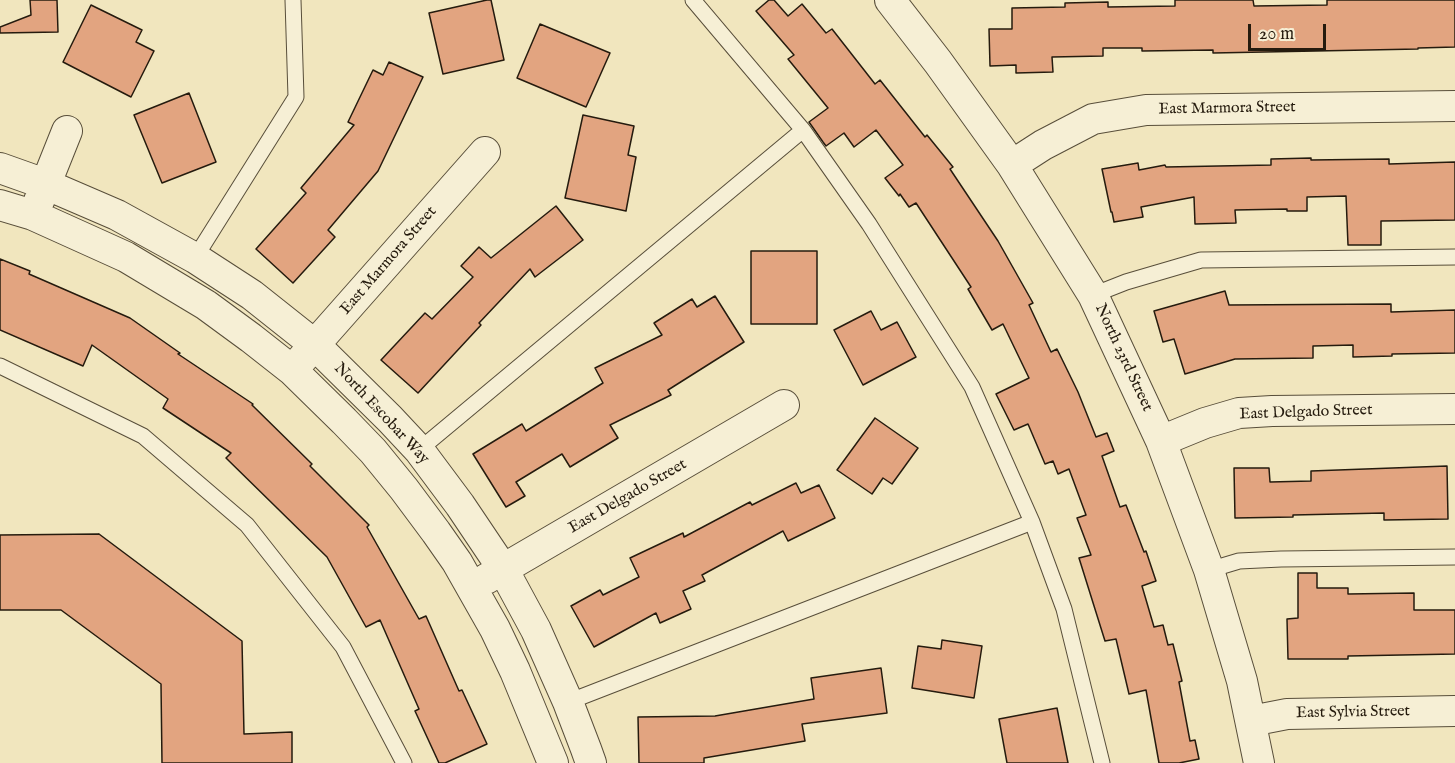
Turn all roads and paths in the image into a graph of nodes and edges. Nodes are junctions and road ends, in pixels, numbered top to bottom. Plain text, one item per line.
1 (293, 0) edge
2 (693, 0) edge
3 (890, 0) edge
4 (1455, 106) edge
5 (803, 130) junction
6 (67, 131) dead end
7 (485, 152) dead end
8 (1012, 165) junction
9 (0, 168) edge
10 (45, 184) junction
11 (0, 205) edge
12 (33, 215) junction
13 (1455, 256) edge
14 (195, 258) junction
15 (1094, 295) junction
16 (315, 345) junction
17 (0, 366) edge
18 (293, 371) junction
19 (784, 405) dead end
20 (1455, 409) edge
21 (1161, 441) junction
22 (419, 450) junction
23 (1032, 522) junction
24 (1455, 557) edge
25 (503, 570) junction
26 (1209, 570) junction
27 (472, 587) junction
28 (568, 702) junction
29 (1455, 711) edge
30 (1251, 721) junction
31 (404, 763) edge
32 (553, 763) edge
33 (591, 763) edge
34 (1102, 763) edge
35 (1259, 763) edge

1 - 14 lane
2 - 5 lane
3 - 8 street, North 23rd Street
4 - 8 street, East Marmora Street
5 - 22 lane
5 - 23 lane
6 - 10 street
7 - 16 street, East Marmora Street
8 - 15 street, North 23rd Street
9 - 10 street, North Escobar Way
10 - 12 street
10 - 14 street, North Escobar Way
11 - 12 street, North Escobar Way
12 - 18 street, North Escobar Way
13 - 15 lane
14 - 16 street, North Escobar Way
15 - 21 street, North 23rd Street
16 - 18 street, East Marmora Street
16 - 22 street, North Escobar Way
17 - 31 lane
18 - 27 street, North Escobar Way
19 - 25 street, East Delgado Street
20 - 21 street, East Delgado Street
21 - 26 street, North 23rd Street
22 - 25 street, North Escobar Way
23 - 28 lane
23 - 34 lane
24 - 26 lane
25 - 27 street, East Delgado Street
25 - 28 street, North Escobar Way
26 - 30 street, North 23rd Street
27 - 32 street, North Escobar Way
28 - 33 street, North Escobar Way
29 - 30 street, East Sylvia Street
30 - 35 street, North 23rd Street

